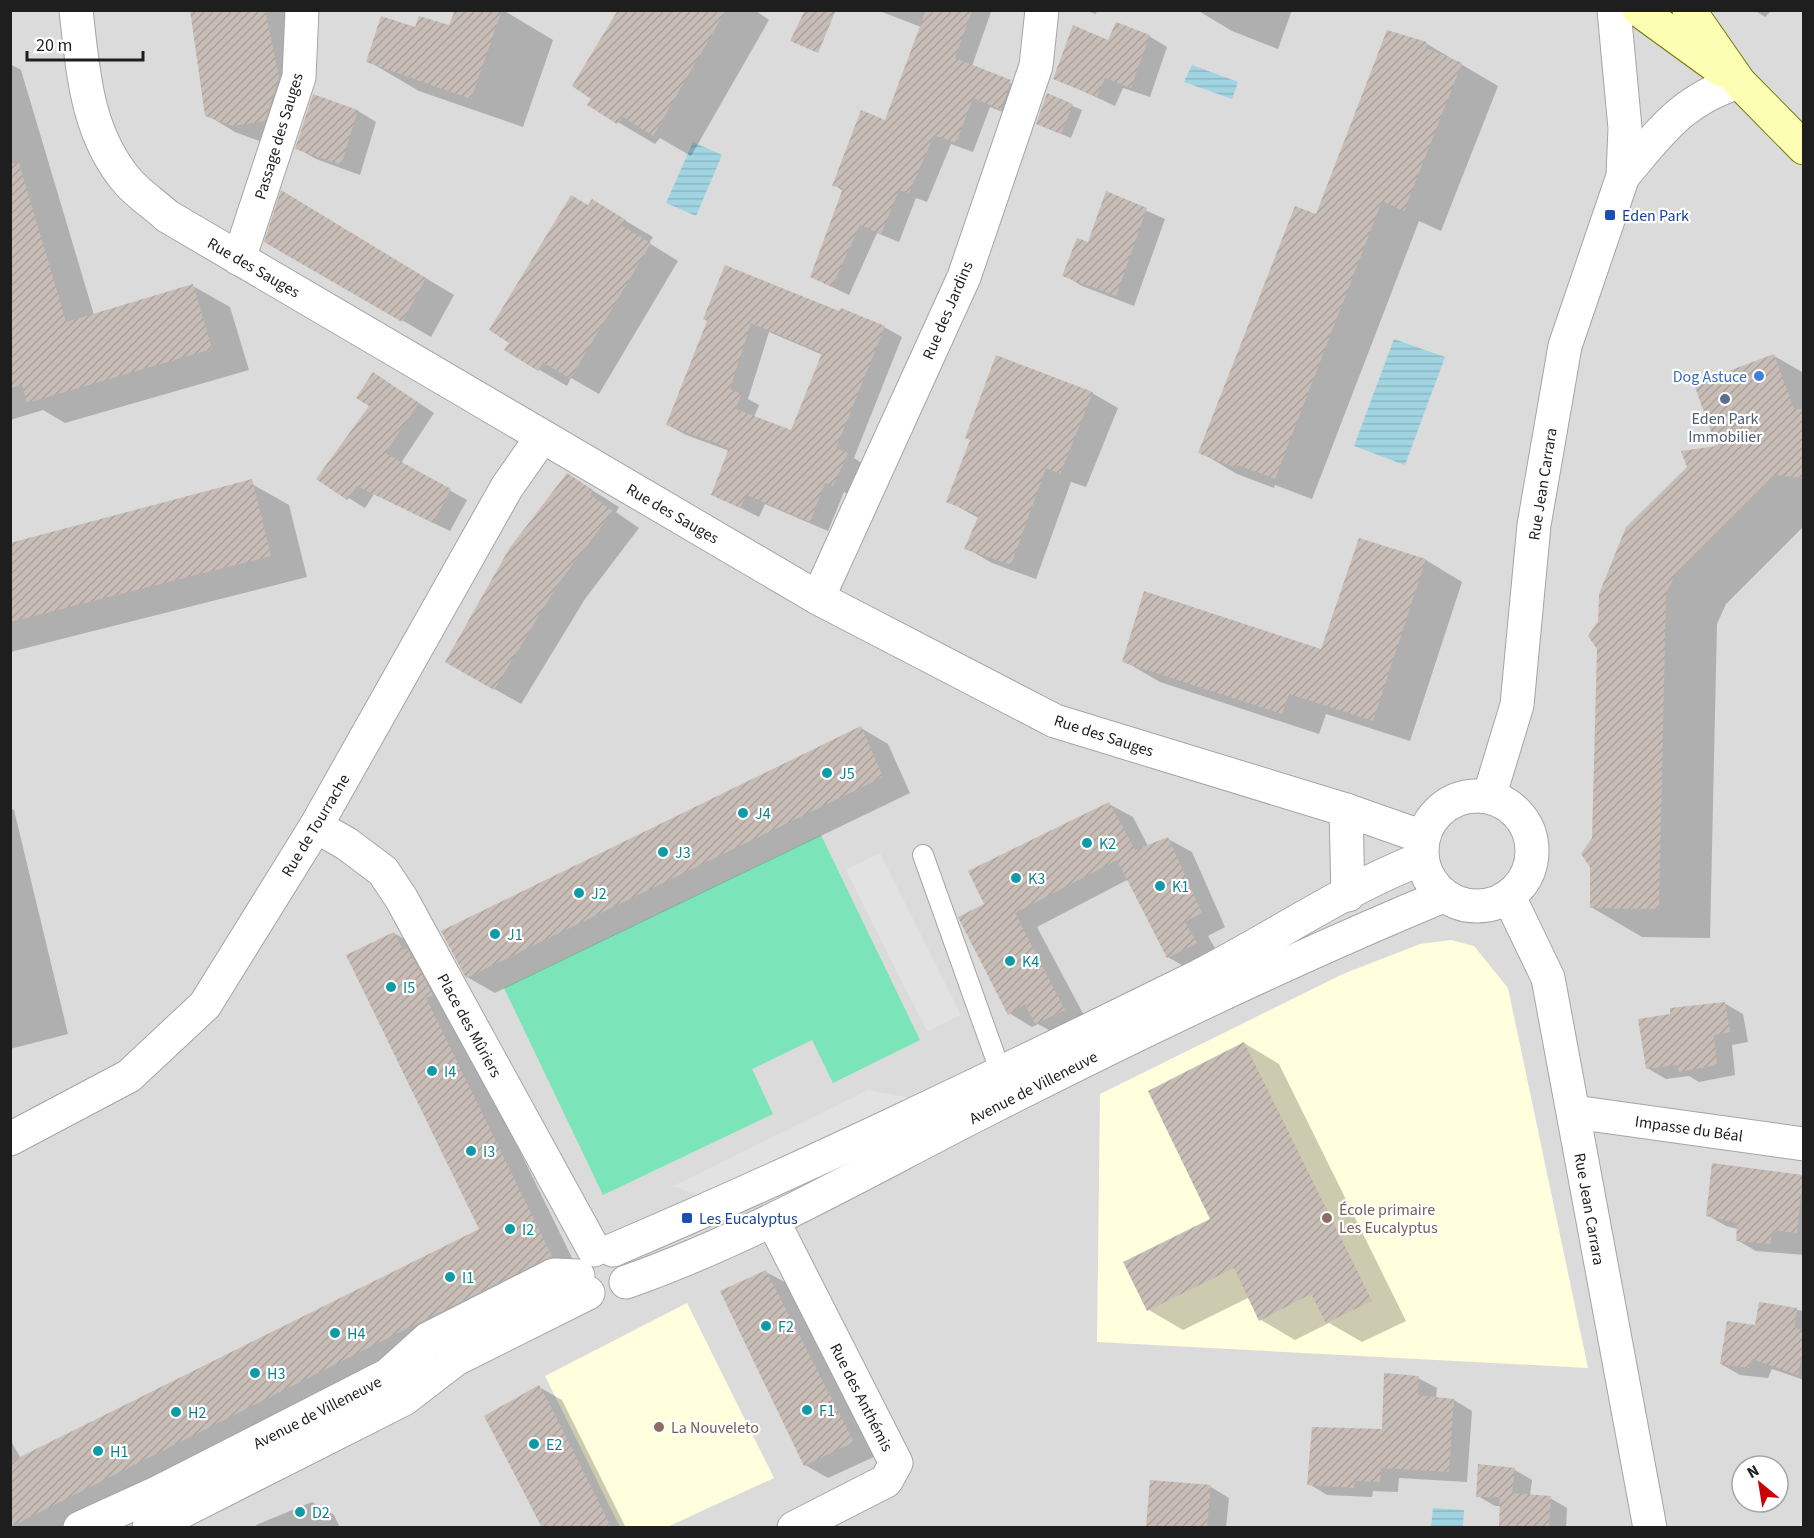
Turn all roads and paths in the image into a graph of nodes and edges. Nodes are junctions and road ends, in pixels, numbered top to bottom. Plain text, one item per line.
1 (76, 10) edge
2 (302, 10) edge
3 (1042, 10) edge
4 (1614, 10) edge
5 (1639, 10) edge
6 (1689, 10) edge
7 (1739, 82) junction
8 (1803, 148) edge
9 (1623, 176) junction
10 (239, 259) junction
11 (542, 437) junction
12 (818, 598) junction
13 (1489, 797) junction
14 (1346, 810) junction
15 (316, 826) junction
16 (1422, 848) junction
17 (923, 855) dead end
18 (1348, 895) junction
19 (1443, 896) junction
20 (1509, 897) junction
21 (1001, 1073) junction
22 (1574, 1112) junction
23 (10, 1139) edge
24 (1803, 1144) edge
25 (773, 1221) junction
26 (593, 1267) junction
27 (626, 1282) joint
28 (80, 1527) edge
29 (148, 1527) edge
30 (794, 1527) edge
31 (1650, 1527) edge

1 - 10 street, Rue des Sauges
2 - 10 street, Passage des Sauges
3 - 12 street, Rue des Jardins
4 - 9 street, Rue Jean Carrara
5 - 7 street
6 - 7 street
7 - 8 street
7 - 9 street, Rue Jean Carrara
9 - 13 street, Rue Jean Carrara
10 - 11 street, Rue des Sauges
11 - 12 street, Rue des Sauges
11 - 15 street, Rue de Tourrache
12 - 14 street, Rue des Sauges
13 - 16 street
13 - 20 street
14 - 16 street, Rue des Sauges
14 - 18 street
15 - 23 street, Rue de Tourrache
15 - 26 street, Place des Mûriers
16 - 18 street, Avenue de Villeneuve
16 - 19 street
17 - 21 lane
18 - 21 street, Avenue de Villeneuve
19 - 20 street
19 - 25 street, Avenue de Villeneuve
20 - 22 street, Rue Jean Carrara
21 - 26 street, Avenue de Villeneuve
22 - 24 street, Impasse du Béal
22 - 31 street, Rue Jean Carrara
25 - 27 street, Avenue de Villeneuve
25 - 30 street, Rue des Anthémis
26 - 27 street, Place des Mûriers
26 - 28 street, Avenue de Villeneuve
26 - 29 street, Avenue de Villeneuve

